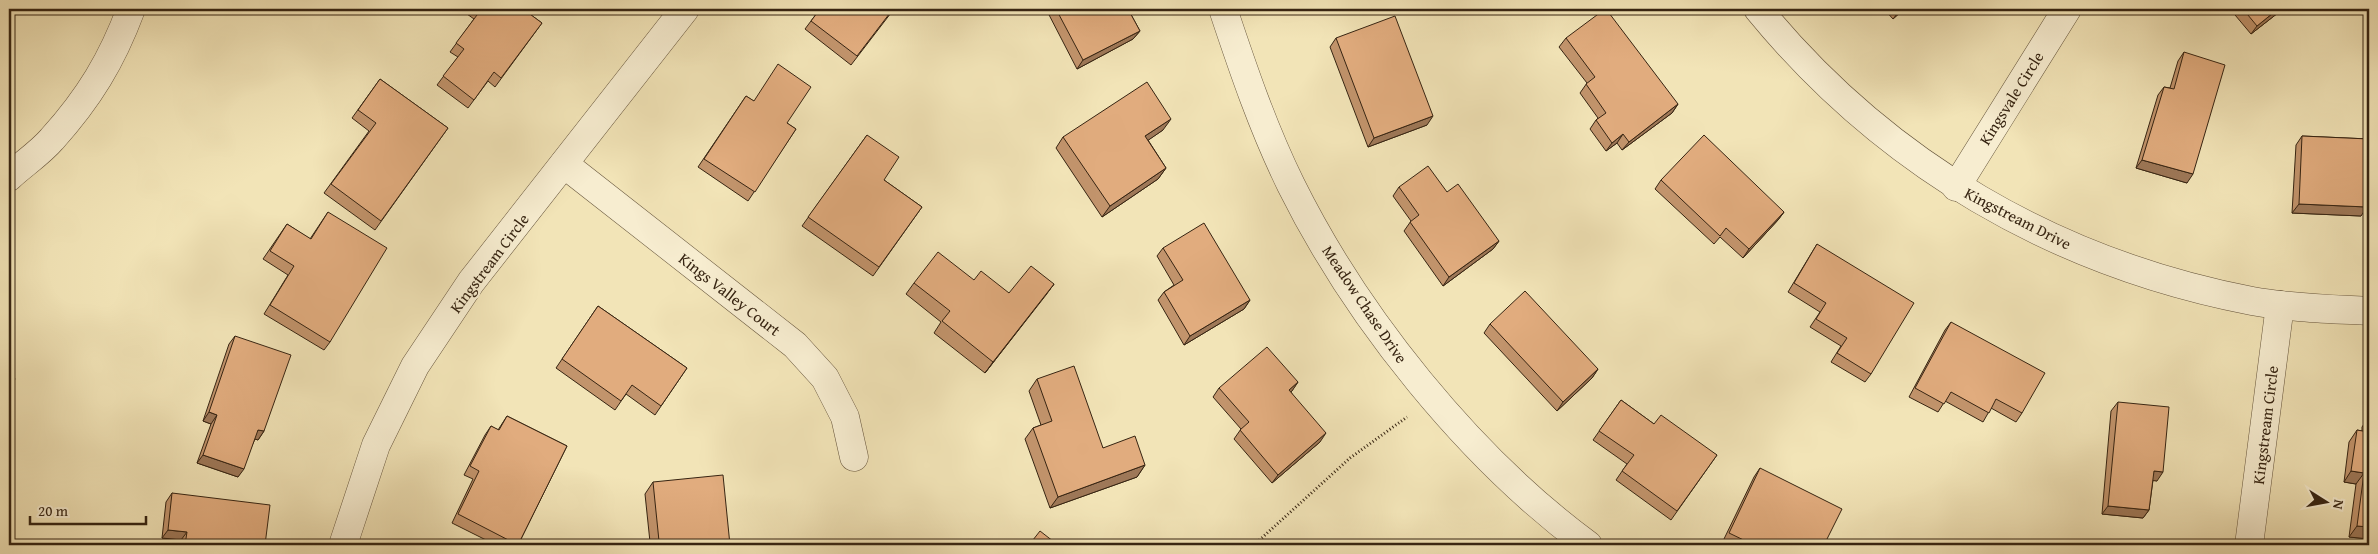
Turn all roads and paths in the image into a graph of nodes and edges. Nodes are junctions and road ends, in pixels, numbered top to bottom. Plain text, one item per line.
1 (131, 9) edge
2 (684, 9) edge
3 (1223, 9) edge
4 (1758, 9) edge
5 (2067, 9) edge
6 (564, 164) junction
7 (9, 177) edge
8 (1956, 187) junction
9 (2280, 305) junction
10 (2369, 311) edge
11 (1434, 398) junction
12 (854, 456) dead end
13 (343, 545) edge
14 (1254, 545) edge
15 (1588, 545) edge
16 (2249, 545) edge

1 - 7 street
2 - 6 street, Kingstream Circle
3 - 11 street, Meadow Chase Drive
4 - 8 street, Kingstream Drive
5 - 8 street, Kingsvale Circle
6 - 12 street, Kings Valley Court
6 - 13 street, Kingstream Circle
8 - 9 street, Kingstream Drive
9 - 10 street, Kingstream Drive
9 - 16 street, Kingstream Circle
11 - 14 path
11 - 15 street, Meadow Chase Drive

